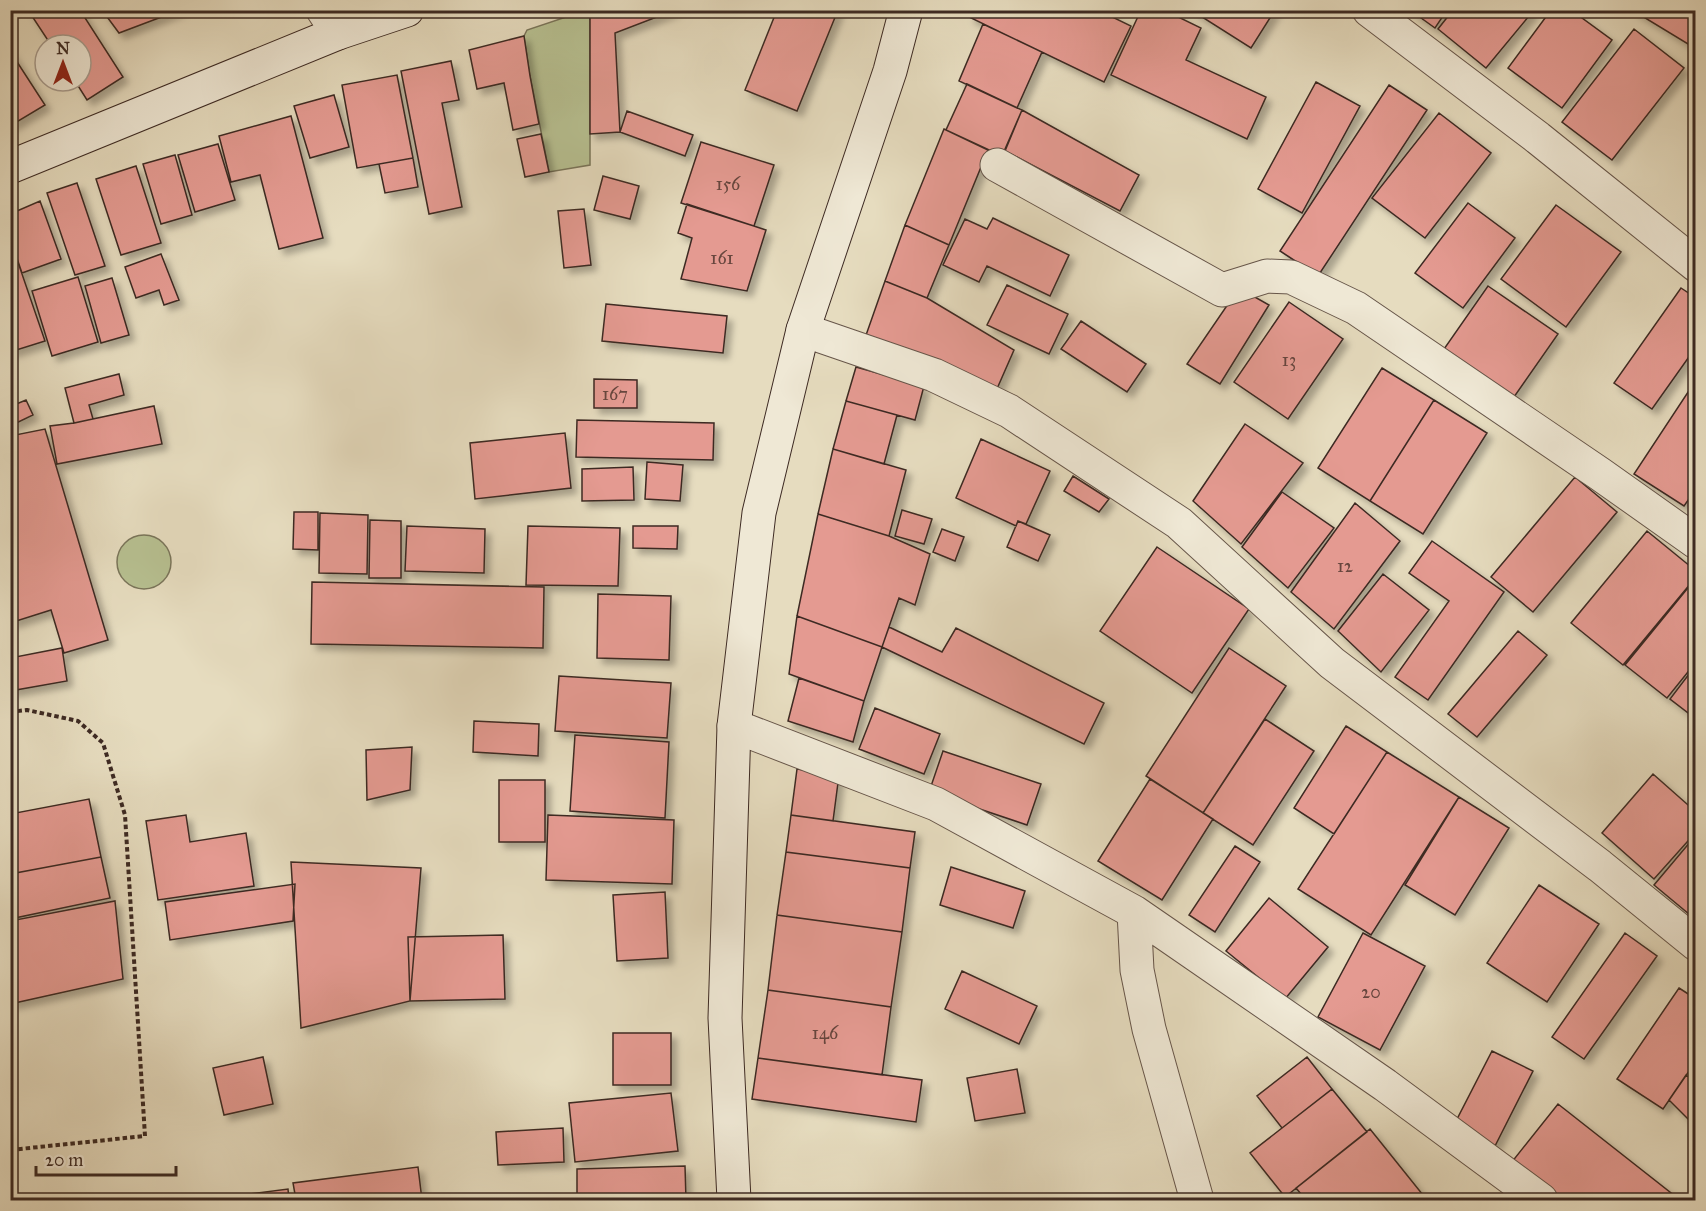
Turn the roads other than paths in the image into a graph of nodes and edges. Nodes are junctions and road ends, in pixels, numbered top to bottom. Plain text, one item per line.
1 (407, 10) edge
2 (906, 10) edge
3 (1370, 10) edge
4 (330, 22) edge
5 (997, 165) dead end
6 (10, 167) edge
7 (1695, 265) edge
8 (803, 330) junction
9 (1695, 542) edge
10 (734, 726) junction
11 (1134, 912) junction
12 (1695, 944) edge
13 (734, 1200) edge
14 (1197, 1200) edge
15 (1541, 1200) edge

1 - 4 street
2 - 8 street
3 - 7 street
4 - 6 street
5 - 9 street
8 - 10 street
8 - 12 street
10 - 11 street
10 - 13 street
11 - 14 street
11 - 15 street

